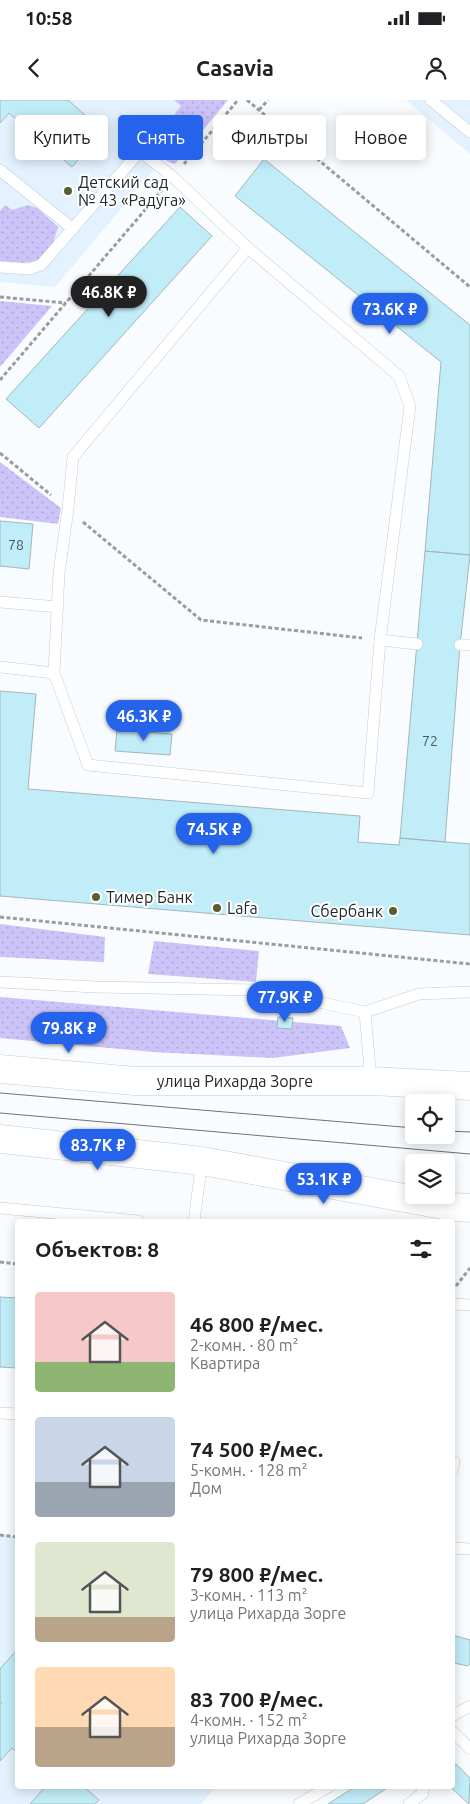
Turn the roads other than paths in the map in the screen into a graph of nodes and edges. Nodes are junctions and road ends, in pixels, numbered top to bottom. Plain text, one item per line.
1 (431, 100) edge
2 (470, 132) edge
3 (0, 170) edge
4 (73, 229) junction
5 (248, 248) junction
6 (0, 267) edge
7 (0, 602) edge
8 (58, 607) junction
9 (380, 640) junction
10 (417, 644) dead end
11 (0, 667) edge
12 (54, 673) junction
13 (0, 982) edge
14 (470, 992) edge
15 (365, 1012) junction
16 (0, 1069) edge
17 (371, 1081) junction
18 (470, 1086) edge
19 (0, 1139) edge
20 (202, 1161) junction
21 (0, 1208) edge
22 (470, 1208) edge
23 (117, 1219) edge
24 (194, 1219) edge
25 (455, 1304) edge
26 (470, 1306) edge
27 (0, 1413) edge
28 (15, 1414) edge
29 (455, 1548) edge
30 (470, 1550) edge
31 (470, 1706) edge
32 (455, 1714) edge
33 (455, 1734) edge
34 (470, 1749) edge
35 (325, 1789) edge
36 (423, 1789) edge
37 (299, 1804) edge
38 (409, 1804) edge

1 - 2 lane
3 - 4 lane
4 - 5 lane
4 - 6 lane
5 - 8 lane
5 - 9 lane
7 - 8 lane
8 - 12 lane
9 - 10 lane
9 - 12 lane
11 - 12 lane
13 - 15 lane
14 - 15 lane
15 - 17 lane
16 - 17 main road, улица Рихарда Зорге
17 - 18 main road, улица Рихарда Зорге
19 - 20 main road
20 - 22 main road
20 - 24 lane
21 - 23 lane
25 - 26 lane
27 - 28 lane
29 - 30 lane
31 - 32 lane
33 - 34 lane
35 - 37 lane
36 - 38 lane

